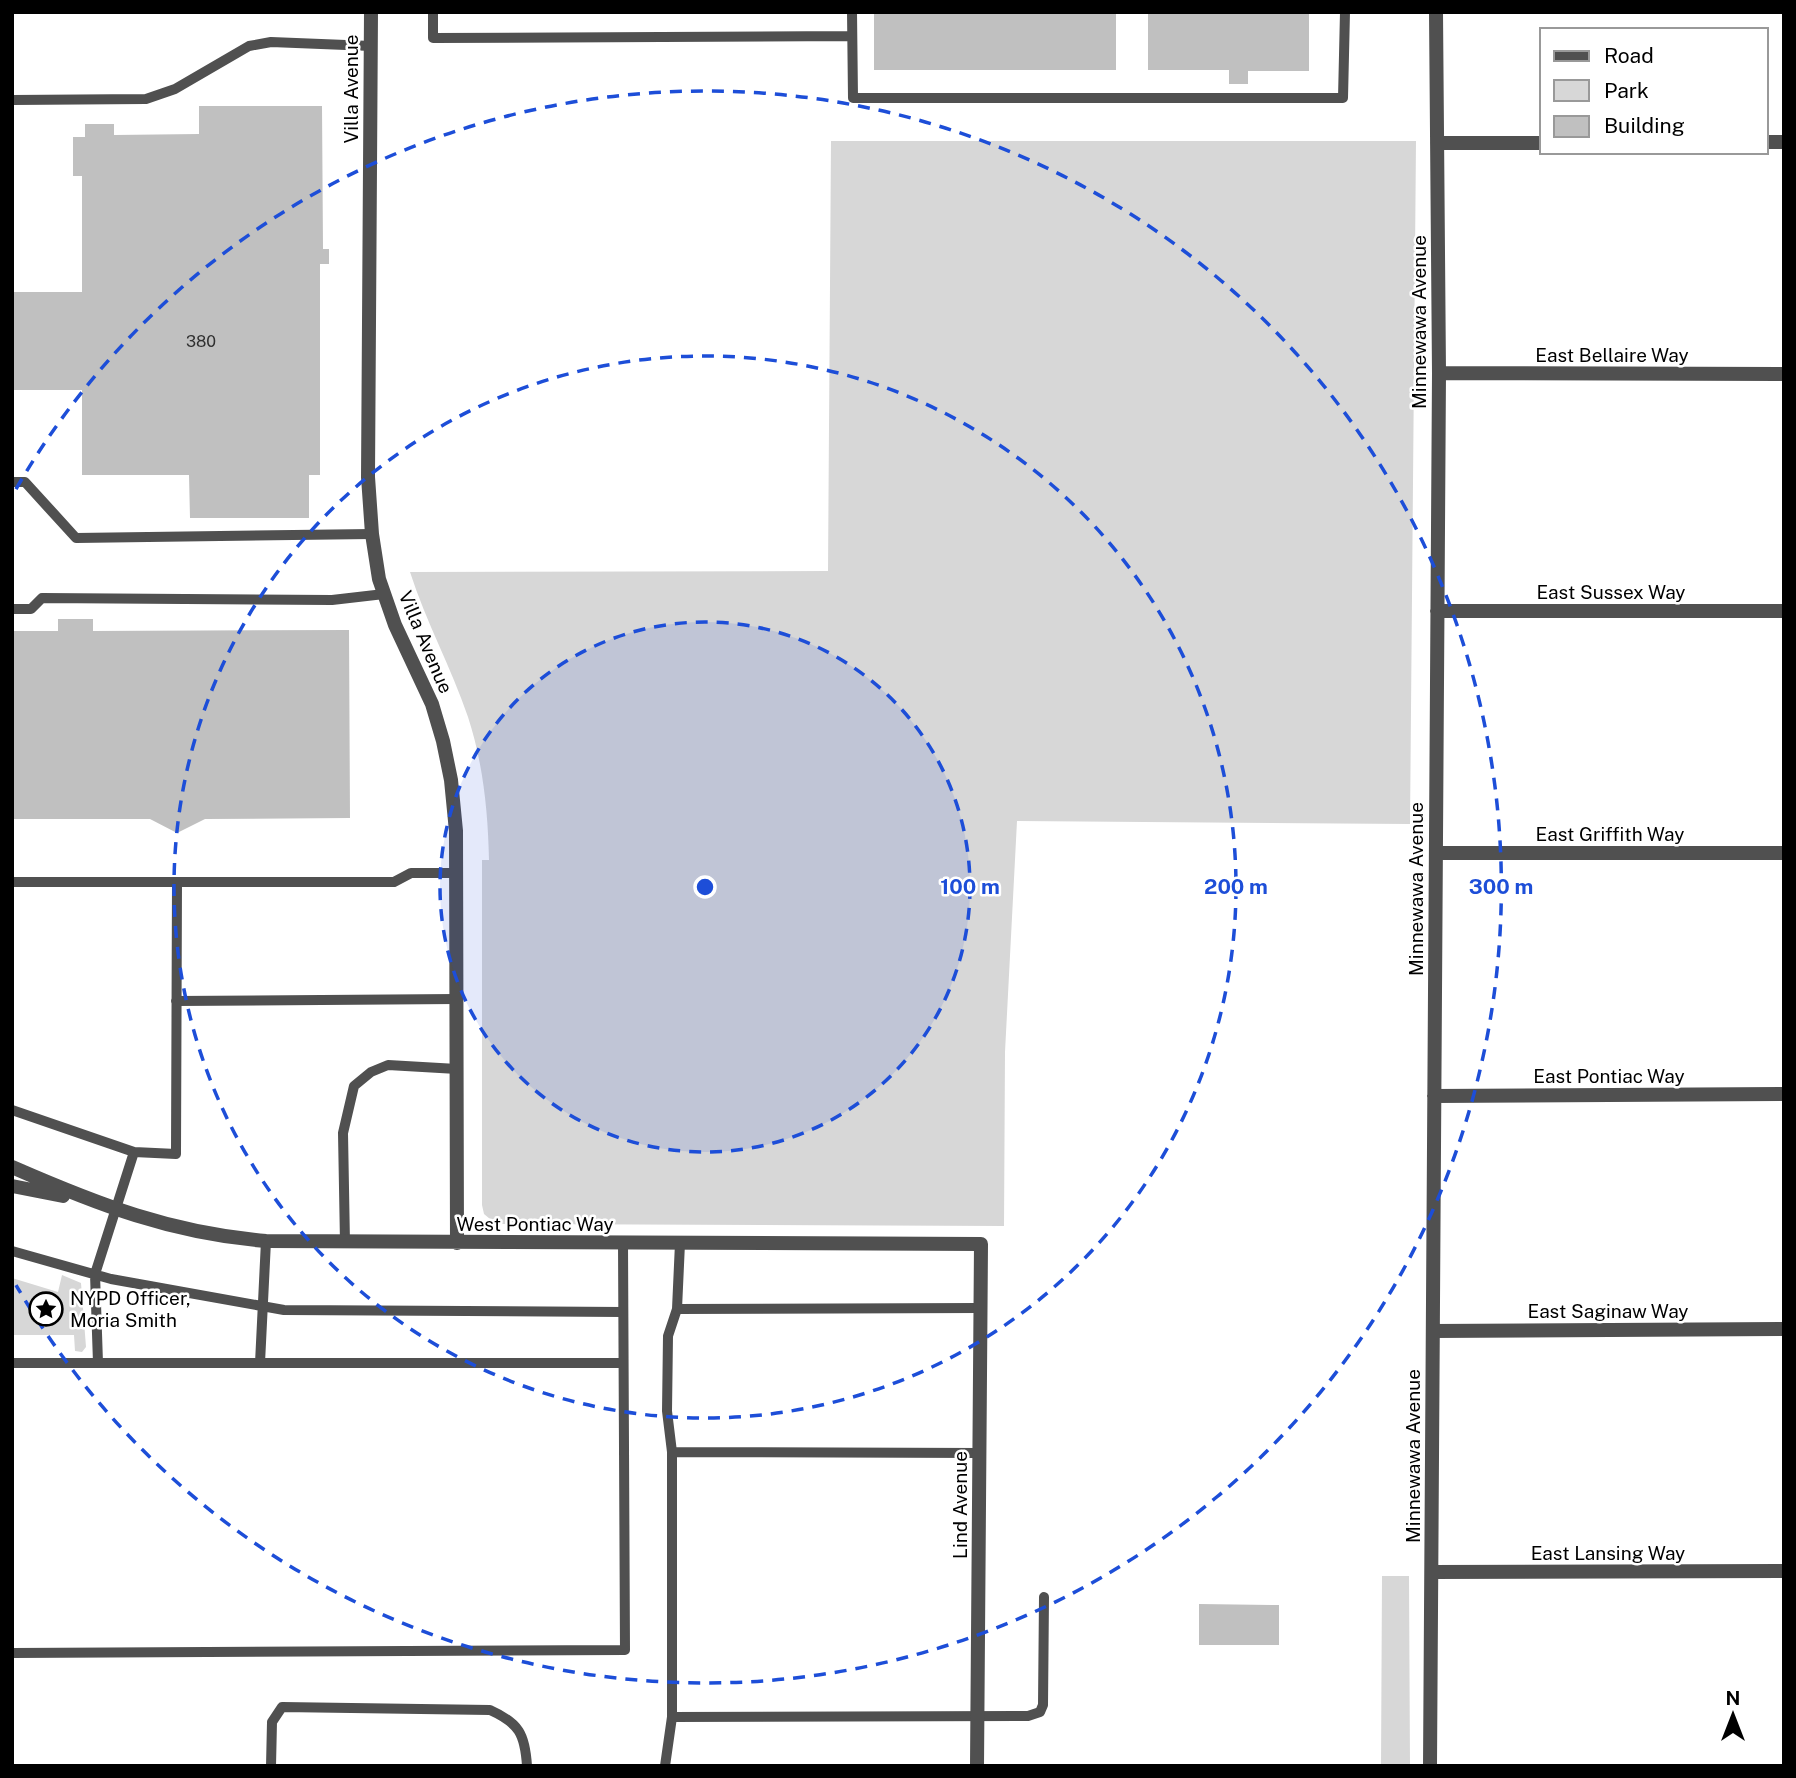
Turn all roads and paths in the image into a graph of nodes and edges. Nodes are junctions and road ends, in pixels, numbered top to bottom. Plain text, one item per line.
1 (370, 12) edge
2 (433, 12) edge
3 (852, 12) edge
4 (1345, 12) edge
5 (1436, 12) edge
6 (852, 36) junction
7 (371, 46) junction
8 (12, 100) edge
9 (1437, 143) junction
10 (1540, 143) edge
11 (1439, 373) junction
12 (1784, 374) edge
13 (12, 482) edge
14 (372, 534) junction
15 (384, 594) junction
16 (12, 609) edge
17 (1437, 611) junction
18 (1784, 611) edge
19 (1436, 853) junction
20 (1784, 853) edge
21 (456, 873) junction
22 (177, 882) junction
23 (12, 883) edge
24 (457, 999) junction
25 (176, 1002) junction
26 (457, 1069) junction
27 (1784, 1094) edge
28 (1434, 1096) junction
29 (12, 1110) edge
30 (134, 1152) junction
31 (12, 1167) edge
32 (12, 1186) edge
33 (95, 1203) junction
34 (116, 1211) junction
35 (267, 1241) junction
36 (345, 1243) junction
37 (457, 1243) junction
38 (623, 1243) junction
39 (680, 1244) junction
40 (981, 1244) joint
41 (12, 1251) edge
42 (96, 1274) junction
43 (263, 1307) junction
44 (980, 1308) junction
45 (677, 1309) junction
46 (623, 1312) junction
47 (1784, 1329) edge
48 (1433, 1331) junction
49 (12, 1363) edge
50 (98, 1363) junction
51 (260, 1363) junction
52 (623, 1363) junction
53 (672, 1452) junction
54 (980, 1452) junction
55 (1784, 1571) edge
56 (1432, 1572) junction
57 (1044, 1597) dead end
58 (12, 1653) edge
59 (672, 1717) junction
60 (978, 1717) junction
61 (271, 1766) edge
62 (527, 1766) edge
63 (665, 1766) edge
64 (977, 1766) edge
65 (1430, 1766) edge

1 - 7 street, Villa Avenue
2 - 6 lane
3 - 6 lane
4 - 6 lane
5 - 9 street, Minnewawa Avenue
7 - 8 lane
7 - 14 street, Villa Avenue
9 - 10 street
9 - 11 street, Minnewawa Avenue
11 - 12 street, East Bellaire Way
11 - 17 street, Minnewawa Avenue
13 - 14 lane
14 - 15 street, Villa Avenue
15 - 16 lane
15 - 21 street, Villa Avenue
17 - 18 street, East Sussex Way
17 - 19 street, Minnewawa Avenue
19 - 20 street, East Griffith Way
19 - 28 street, Minnewawa Avenue
21 - 22 lane
21 - 24 street, Villa Avenue
22 - 23 lane
22 - 25 lane
24 - 25 lane
24 - 26 street, Villa Avenue
25 - 30 lane
26 - 36 lane
26 - 37 street, Villa Avenue
27 - 28 street, East Pontiac Way
28 - 48 street, Minnewawa Avenue
29 - 30 lane
30 - 34 lane
31 - 33 street, West Pontiac Way
32 - 33 street, West Pontiac Way
33 - 34 street, West Pontiac Way
34 - 35 street, West Pontiac Way
34 - 42 lane
35 - 36 street, West Pontiac Way
35 - 43 lane
36 - 37 street, West Pontiac Way
37 - 38 street, West Pontiac Way
38 - 39 street, West Pontiac Way
38 - 46 lane
39 - 40 street, West Pontiac Way
39 - 45 lane
40 - 44 street, Lind Avenue
41 - 42 lane
42 - 43 lane
42 - 50 lane
43 - 46 lane
43 - 51 lane
44 - 45 lane
44 - 54 street, Lind Avenue
45 - 53 lane
46 - 52 lane
47 - 48 street, East Saginaw Way
48 - 56 street, Minnewawa Avenue
49 - 50 lane
50 - 51 lane
51 - 52 lane
52 - 58 lane
53 - 54 lane
53 - 59 lane
54 - 60 street, Lind Avenue
55 - 56 street, East Lansing Way
56 - 65 street, Minnewawa Avenue
57 - 60 lane
59 - 60 lane
59 - 63 lane
60 - 64 street, Lind Avenue
61 - 62 lane

